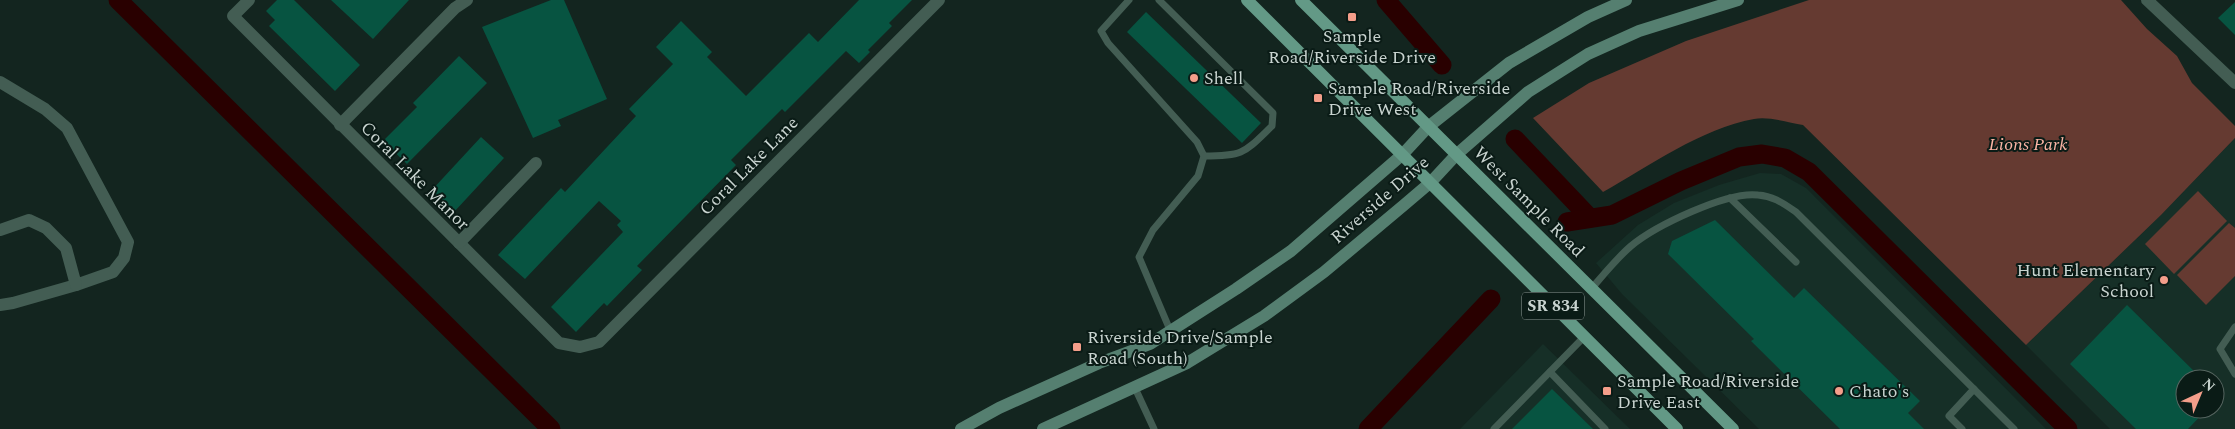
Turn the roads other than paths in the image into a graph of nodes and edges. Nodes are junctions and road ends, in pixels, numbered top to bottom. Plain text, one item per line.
1 (249, 0) edge
2 (467, 0) edge
3 (938, 0) edge
4 (1129, 0) edge
5 (1159, 0) edge
6 (1247, 0) edge
7 (1301, 0) edge
8 (1626, 0) edge
9 (1738, 0) edge
10 (2147, 0) edge
11 (0, 82) edge
12 (2235, 83) edge
13 (340, 125) junction
14 (1428, 127) junction
15 (1403, 154) junction
16 (1456, 155) junction
17 (1204, 156) junction
18 (536, 163) dead end
19 (1431, 182) junction
20 (1730, 198) junction
21 (0, 230) edge
22 (459, 243) junction
23 (1796, 262) dead end
24 (76, 285) junction
25 (1592, 288) junction
26 (0, 305) edge
27 (2235, 327) edge
28 (1170, 330) junction
29 (1584, 337) junction
30 (580, 347) joint
31 (1550, 372) junction
32 (2235, 374) edge
33 (1135, 388) junction
34 (1974, 389) junction
35 (961, 429) edge
36 (1043, 429) edge
37 (1154, 429) edge
38 (1494, 429) edge
39 (1605, 429) edge
40 (1677, 429) edge
41 (1734, 429) edge
42 (1962, 429) edge
43 (2014, 429) edge

1 - 13 street, Coral Lake Manor
2 - 13 street
3 - 30 street, Coral Lake Lane
4 - 17 lane
5 - 17 lane
6 - 15 main road, SR 834
7 - 14 main road, West Sample Road / SR 834
8 - 14 street, Riverside Drive
9 - 16 street, Riverside Drive
10 - 12 street
11 - 24 street
13 - 22 street, Coral Lake Manor
14 - 15 street, Riverside Drive
14 - 16 main road, West Sample Road / SR 834
15 - 19 main road, SR 834
15 - 28 street, Riverside Drive
16 - 19 street, Riverside Drive
16 - 25 main road, West Sample Road / SR 834
17 - 28 lane
18 - 22 street
19 - 29 main road, SR 834
19 - 33 street, Riverside Drive
20 - 23 lane
20 - 25 lane
20 - 34 lane
21 - 24 street
22 - 30 street, Coral Lake Manor
24 - 26 street
25 - 41 main road, West Sample Road / SR 834
27 - 32 lane
28 - 35 street, Riverside Drive
29 - 31 lane
29 - 40 main road, SR 834
31 - 38 lane
31 - 39 lane
33 - 36 street, Riverside Drive
33 - 37 lane
34 - 42 lane
34 - 43 lane

